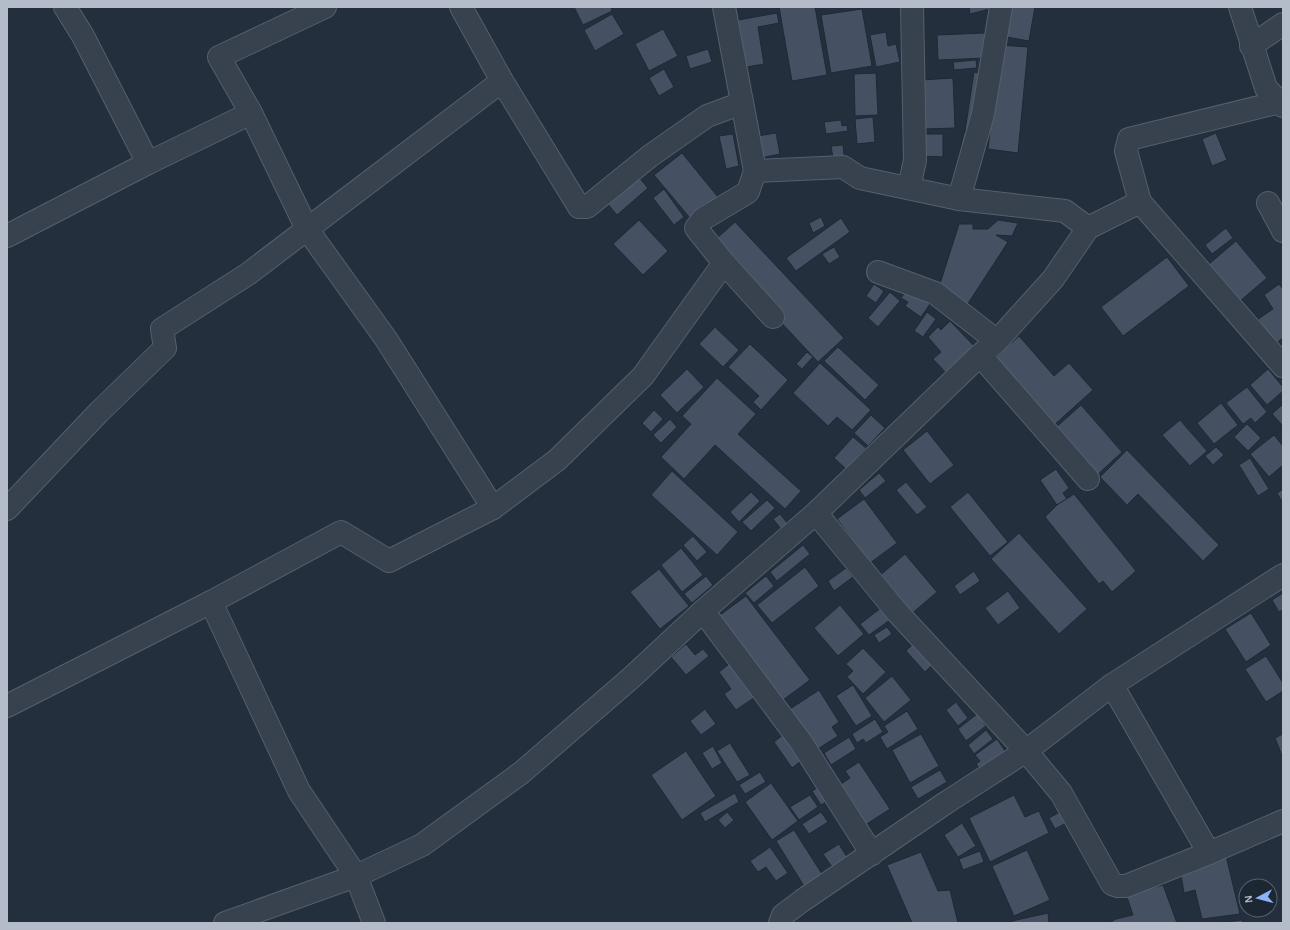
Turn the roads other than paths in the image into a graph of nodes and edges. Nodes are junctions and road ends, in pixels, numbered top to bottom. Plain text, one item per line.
1 (65, 7) edge
2 (325, 7) edge
3 (460, 7) edge
4 (724, 7) edge
5 (912, 7) edge
6 (1001, 7) edge
7 (1240, 7) edge
8 (1283, 24) edge
9 (1252, 46) junction
10 (502, 82) junction
11 (742, 103) junction
12 (1282, 104) edge
13 (251, 113) junction
14 (148, 163) junction
15 (755, 171) junction
16 (909, 188) junction
17 (959, 198) junction
18 (1140, 202) junction
19 (1268, 203) dead end
20 (1088, 228) junction
21 (307, 229) junction
22 (1283, 231) edge
23 (7, 236) edge
24 (724, 263) junction
25 (878, 272) dead end
26 (773, 317) dead end
27 (997, 341) junction
28 (980, 355) junction
29 (1280, 357) edge
30 (1088, 479) dead end
31 (494, 508) junction
32 (7, 509) edge
33 (816, 513) junction
34 (1283, 575) edge
35 (211, 602) junction
36 (702, 611) junction
37 (1112, 685) junction
38 (7, 706) edge
39 (1026, 751) junction
40 (1283, 821) edge
41 (1209, 853) junction
42 (872, 854) junction
43 (356, 876) junction
44 (225, 923) edge
45 (374, 923) edge
46 (780, 923) edge

1 - 14 street
2 - 13 street
3 - 10 street
4 - 11 street
5 - 16 street
6 - 17 street
7 - 9 street
8 - 9 street
9 - 12 street
10 - 11 street
10 - 21 street
11 - 15 street
12 - 18 street
13 - 14 street
13 - 21 street
14 - 23 street
15 - 16 street
15 - 24 street
16 - 17 street
17 - 20 street
18 - 20 street
18 - 29 street
19 - 22 street
20 - 27 street
21 - 31 street
21 - 32 street
24 - 26 street
24 - 31 street
25 - 27 street
27 - 28 street
28 - 30 street
28 - 33 street
31 - 35 street
33 - 36 street
33 - 39 street
34 - 37 street
35 - 38 street
35 - 43 street
36 - 42 street
36 - 43 street
37 - 39 street
37 - 41 street
39 - 41 street
39 - 42 street
40 - 41 street
42 - 46 street
43 - 44 street
43 - 45 street

